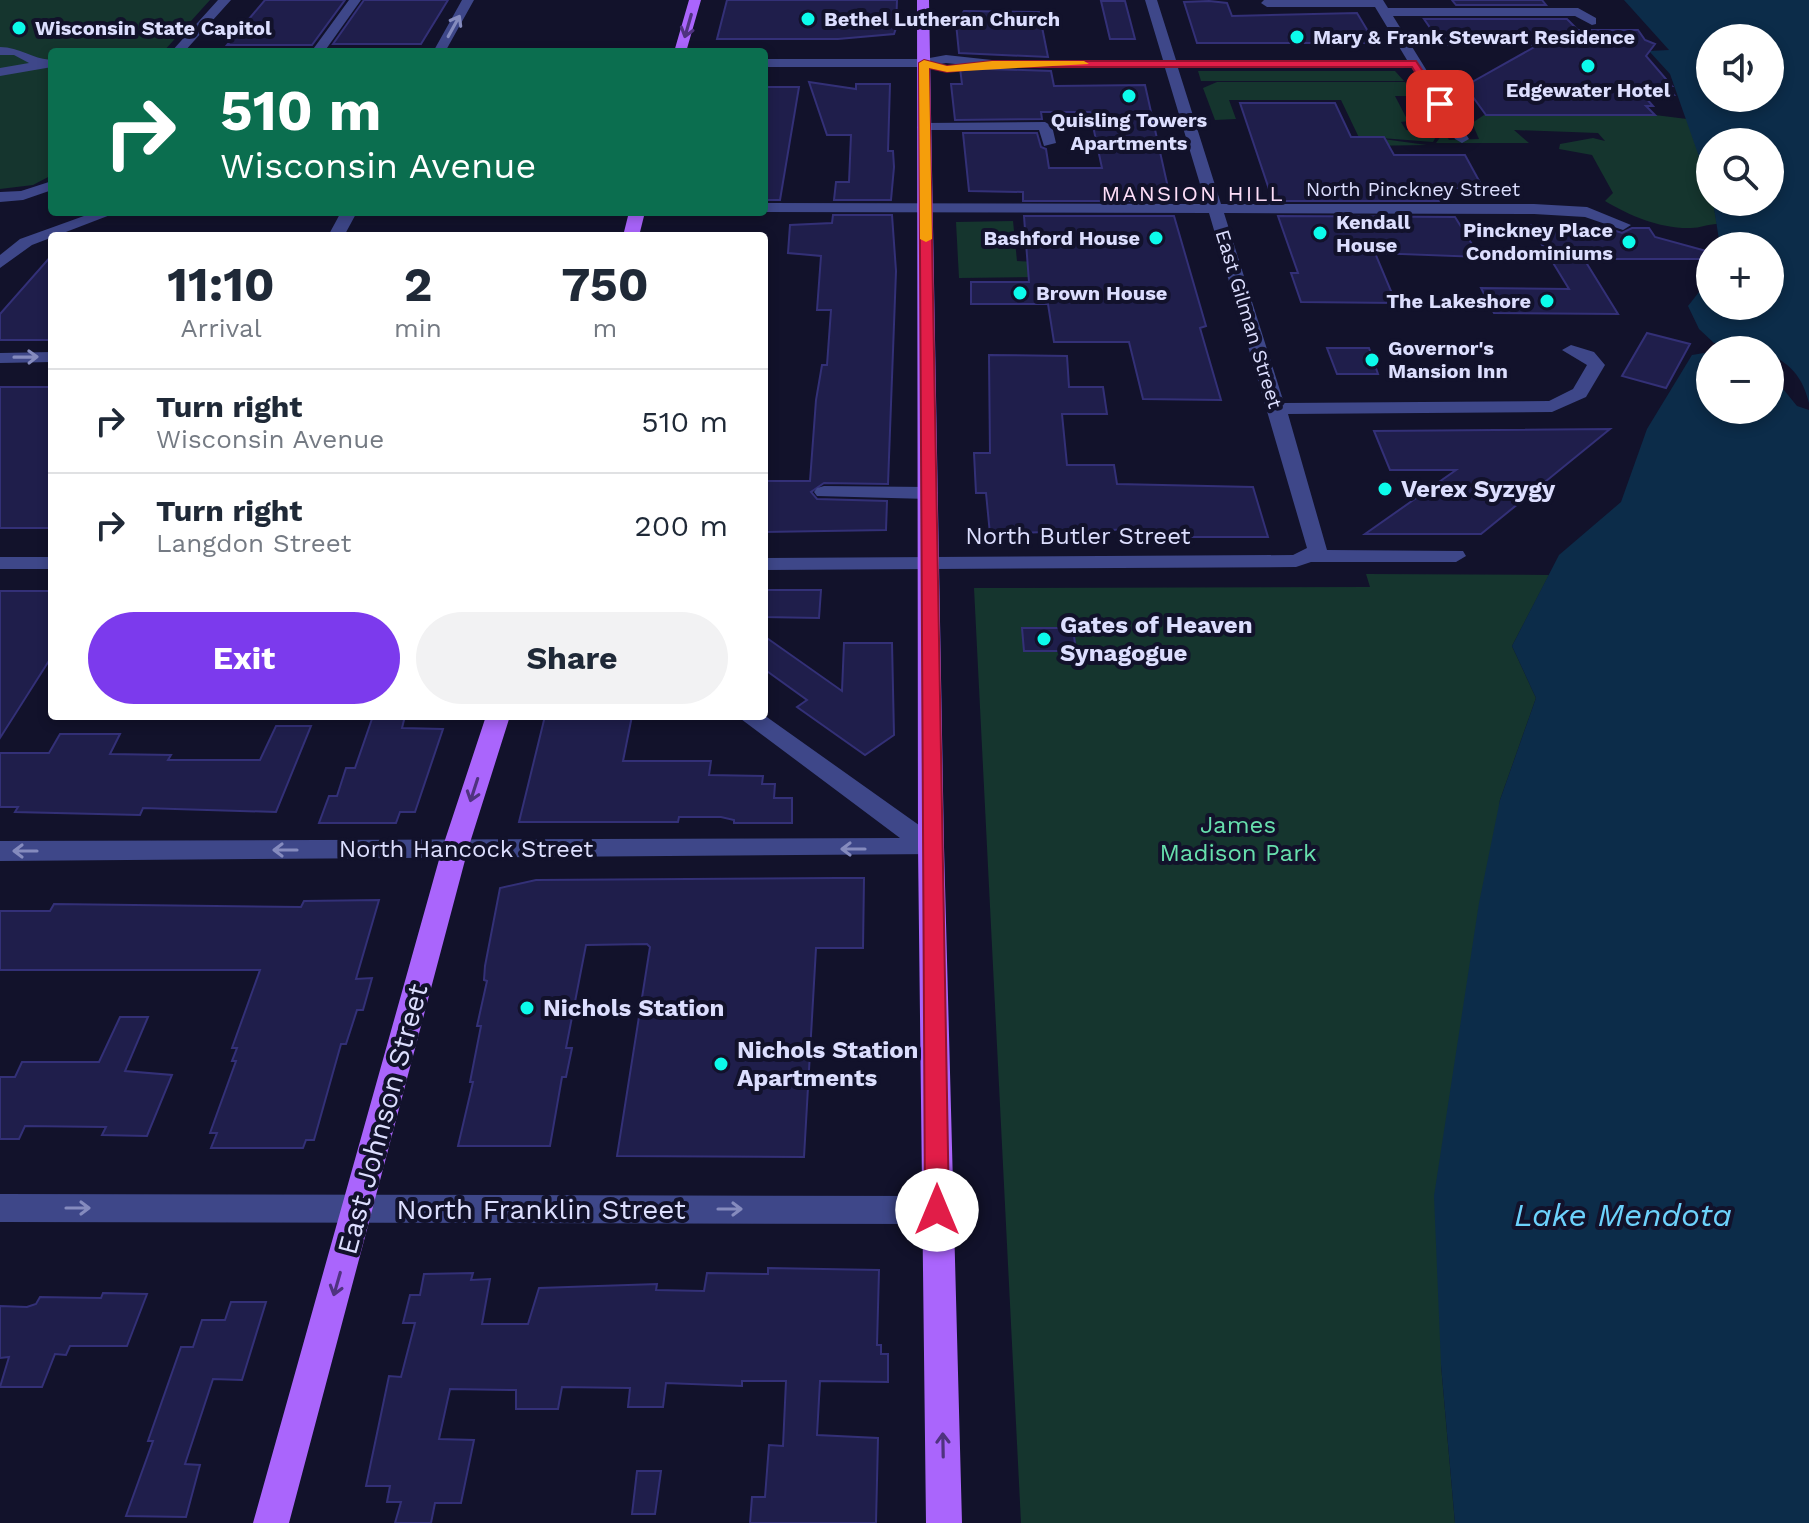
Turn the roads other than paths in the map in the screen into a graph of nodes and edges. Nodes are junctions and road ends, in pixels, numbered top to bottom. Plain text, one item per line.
1 (225, 0) edge
2 (355, 0) edge
3 (468, 0) edge
4 (695, 0) edge
5 (923, 0) edge
6 (1151, 0) edge
7 (1267, 3) dead end
8 (1380, 5) edge
9 (1592, 21) dead end
10 (181, 48) edge
11 (320, 48) edge
12 (441, 48) edge
13 (681, 48) edge
14 (0, 51) edge
15 (45, 62) edge
16 (768, 63) edge
17 (924, 63) junction
18 (1171, 64) junction
19 (1416, 64) junction
20 (0, 72) edge
21 (924, 127) junction
22 (1462, 139) dead end
23 (1049, 143) dead end
24 (45, 188) edge
25 (0, 197) edge
26 (768, 208) edge
27 (925, 208) junction
28 (1215, 208) junction
29 (77, 217) edge
30 (1623, 225) dead end
31 (98, 232) edge
32 (0, 263) edge
33 (1571, 350) dead end
34 (48, 357) edge
35 (0, 358) edge
36 (1277, 409) junction
37 (824, 492) dead end
38 (928, 493) junction
39 (1456, 556) dead end
40 (1304, 558) junction
41 (0, 563) edge
42 (48, 563) edge
43 (928, 563) junction
44 (768, 564) edge
45 (497, 720) edge
46 (755, 720) edge
47 (931, 847) junction
48 (455, 849) junction
49 (0, 851) edge
50 (0, 1208) edge
51 (358, 1208) junction
52 (937, 1210) junction
53 (271, 1523) edge
54 (944, 1523) edge

1 - 10 street
2 - 11 street
12 -> 3 street
4 -> 13 main road
5 - 17 main road
6 - 18 street, East Gilman Street
7 - 8 street
8 - 9 street
8 - 19 street
14 - 15 street
15 - 20 street
16 - 17 street
17 - 18 street
17 - 21 main road
18 - 19 street
18 - 28 street, East Gilman Street
19 - 22 street
21 - 23 street
21 - 27 main road
24 - 25 street
26 - 27 street, North Pinckney Street
27 - 28 street, North Pinckney Street
27 - 38 main road
28 - 30 street, North Pinckney Street
28 - 36 street, East Gilman Street
29 - 31 street
29 - 32 street
33 - 36 street
35 -> 34 street
36 - 40 street, East Gilman Street
37 - 38 street
38 - 43 main road
39 - 40 street, North Butler Street
40 - 43 street, North Butler Street
41 - 42 street
43 - 44 street, North Butler Street
43 - 47 main road
45 -> 48 main road, East Johnson Street
46 - 47 street
47 -> 48 street, North Hancock Street
47 - 52 main road
48 -> 49 street, North Hancock Street
48 - 51 main road, East Johnson Street
50 -> 51 street, North Franklin Street
51 -> 52 street, North Franklin Street
51 -> 53 main road, East Johnson Street
54 -> 52 main road

